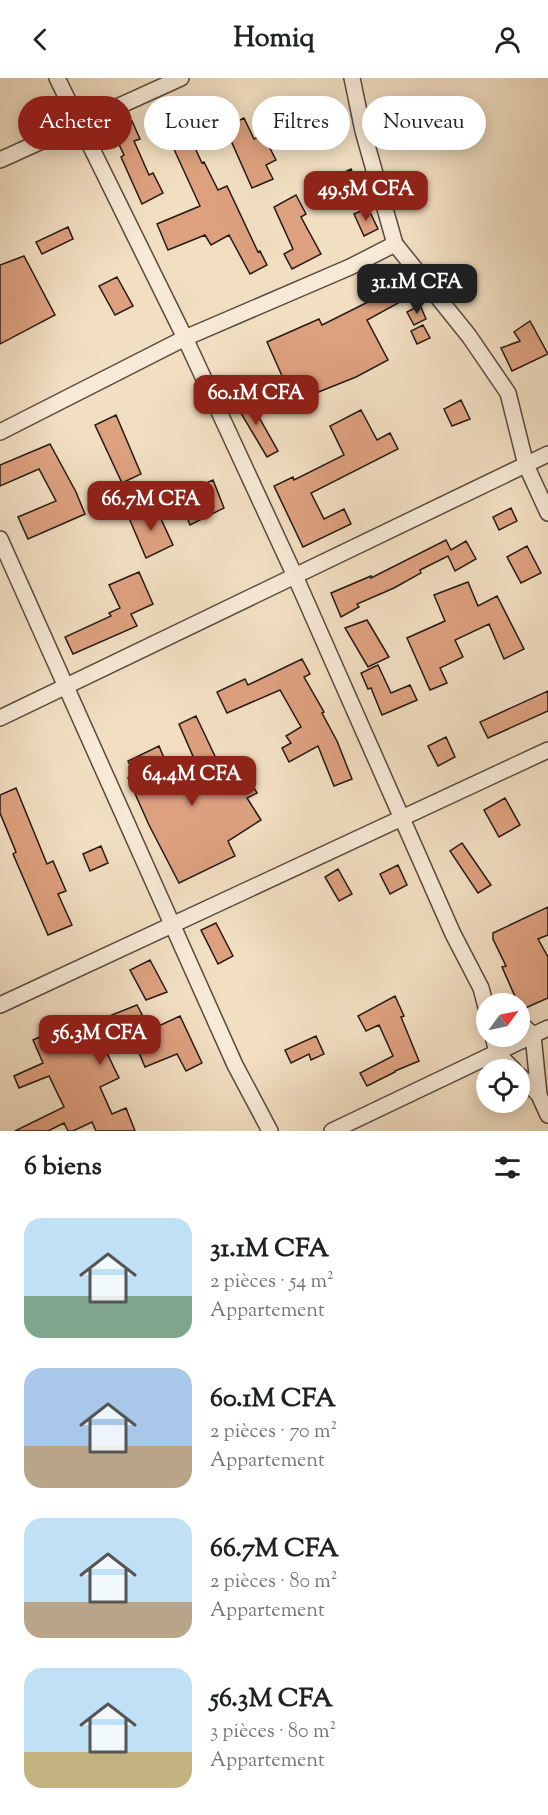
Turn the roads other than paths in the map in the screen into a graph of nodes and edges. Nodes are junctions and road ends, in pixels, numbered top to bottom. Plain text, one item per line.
1 (57, 78) edge
2 (181, 78) edge
3 (352, 78) edge
4 (66, 96) edge
5 (132, 100) edge
6 (22, 150) edge
7 (92, 150) edge
8 (0, 160) edge
9 (395, 244) junction
10 (185, 338) junction
11 (0, 432) edge
12 (548, 454) edge
13 (526, 465) junction
14 (548, 513) edge
15 (0, 539) edge
16 (296, 576) junction
17 (67, 686) junction
18 (0, 718) edge
19 (548, 750) edge
20 (403, 817) junction
21 (172, 924) junction
22 (482, 988) junction
23 (483, 993) edge
24 (487, 993) edge
25 (0, 1005) edge
26 (548, 1028) edge
27 (530, 1032) edge
28 (533, 1035) junction
29 (495, 1047) edge
30 (496, 1053) junction
31 (502, 1059) edge
32 (530, 1086) edge
33 (539, 1095) junction
34 (548, 1114) edge
35 (270, 1131) edge
36 (332, 1131) edge

1 - 4 street
2 - 5 street
3 - 9 street
6 - 8 street
7 - 10 street
9 - 10 street
9 - 13 street
10 - 11 street
10 - 16 street
12 - 13 street
13 - 14 street
13 - 16 street
15 - 17 street
16 - 17 street
16 - 20 street
17 - 18 street
17 - 21 street
19 - 20 street
20 - 21 street
20 - 22 street
21 - 25 street
21 - 35 street
22 - 23 street
22 - 24 street
26 - 28 street
27 - 28 street
28 - 30 street
28 - 33 street
29 - 30 street
30 - 31 street
30 - 36 street
32 - 33 street
33 - 34 street

